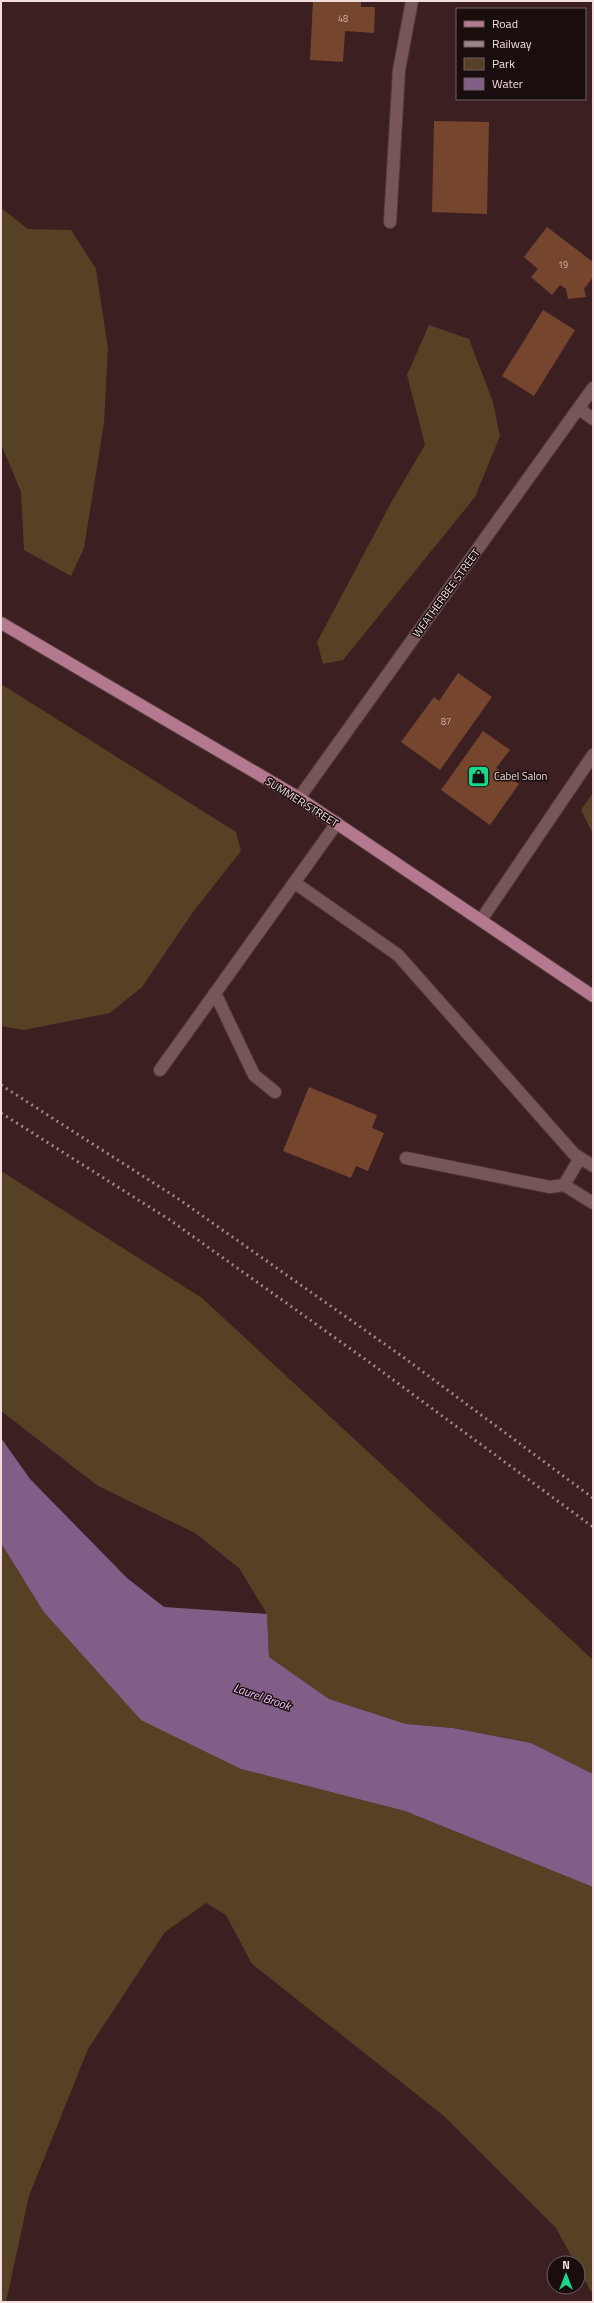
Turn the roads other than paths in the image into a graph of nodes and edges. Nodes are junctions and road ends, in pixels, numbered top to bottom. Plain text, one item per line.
1 (412, 1) edge
2 (390, 222) dead end
3 (593, 388) edge
4 (577, 412) junction
5 (593, 419) edge
6 (1, 623) edge
7 (593, 755) edge
8 (299, 798) junction
9 (337, 823) junction
10 (295, 883) junction
11 (481, 920) junction
12 (215, 993) junction
13 (593, 996) edge
14 (160, 1070) dead end
15 (275, 1092) dead end
16 (406, 1158) dead end
17 (580, 1158) junction
18 (593, 1166) edge
19 (564, 1185) junction
20 (593, 1203) edge

1 - 2 street
3 - 4 street, WEATHERBEE STREET
4 - 5 street
4 - 8 street, WEATHERBEE STREET
6 - 8 main road, SUMMER STREET
7 - 11 street
8 - 9 main road, SUMMER STREET
9 - 10 street
9 - 11 main road, SUMMER STREET
10 - 12 street
10 - 17 street
11 - 13 main road, SUMMER STREET
12 - 14 street
12 - 15 street
16 - 19 street
17 - 18 street
17 - 19 street
19 - 20 street

